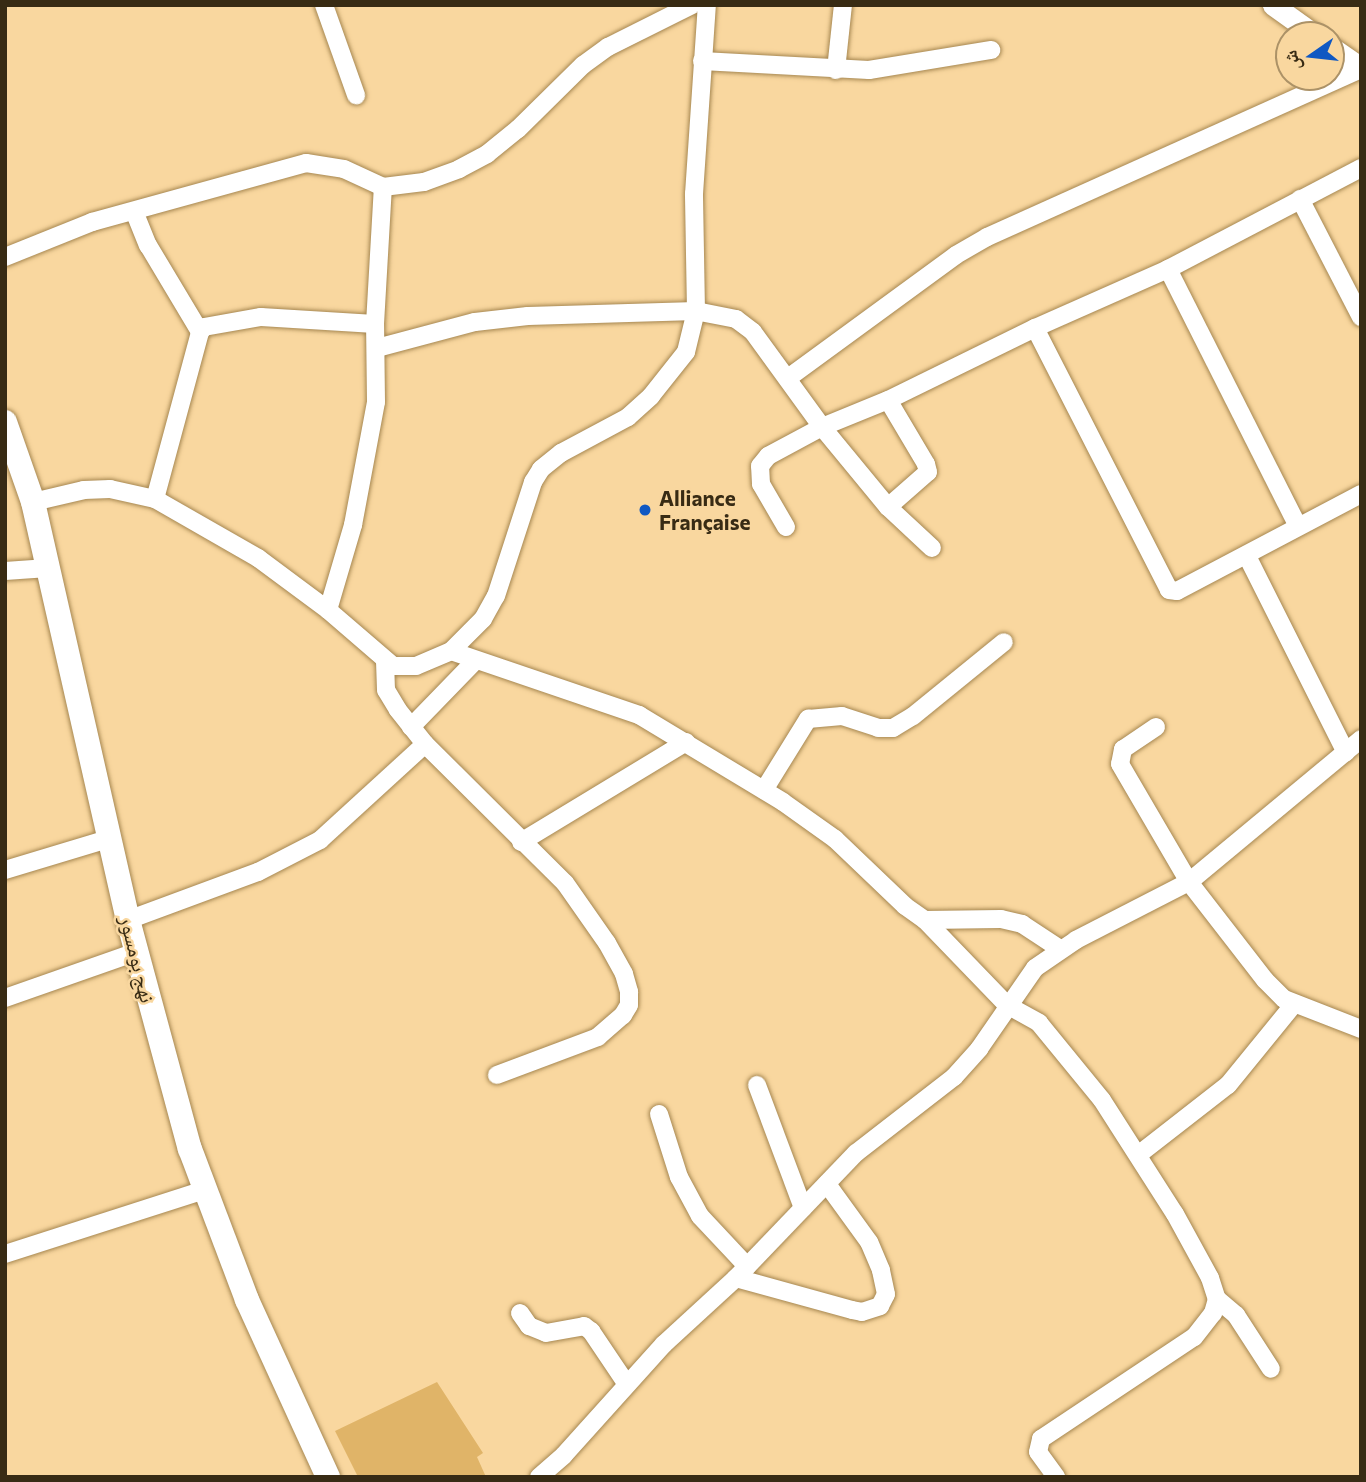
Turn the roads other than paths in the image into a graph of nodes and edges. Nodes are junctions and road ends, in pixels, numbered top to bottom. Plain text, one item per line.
1 (324, 5) edge
2 (692, 5) edge
3 (707, 5) edge
4 (843, 5) edge
5 (1273, 5) edge
6 (1295, 21) edge
7 (991, 50) dead end
8 (1345, 57) edge
9 (702, 61) junction
10 (1361, 68) edge
11 (836, 70) junction
12 (356, 95) dead end
13 (1361, 168) edge
14 (383, 187) junction
15 (1300, 200) junction
16 (134, 211) junction
17 (5, 257) edge
18 (1168, 269) junction
19 (696, 311) junction
20 (1361, 317) edge
21 (375, 324) junction
22 (1035, 328) junction
23 (200, 332) junction
24 (377, 348) junction
25 (788, 378) junction
26 (888, 400) junction
27 (5, 422) edge
28 (822, 427) junction
29 (1361, 494) edge
30 (155, 499) junction
31 (33, 502) junction
32 (888, 507) junction
33 (1298, 526) junction
34 (786, 527) dead end
35 (932, 548) dead end
36 (1247, 556) junction
37 (48, 568) junction
38 (5, 571) edge
39 (328, 610) junction
40 (1004, 642) dead end
41 (451, 651) junction
42 (476, 660) junction
43 (385, 661) junction
44 (411, 727) junction
45 (1156, 727) dead end
46 (1361, 739) edge
47 (686, 742) junction
48 (425, 744) junction
49 (1346, 752) junction
50 (764, 790) junction
51 (111, 838) junction
52 (521, 842) junction
53 (5, 870) edge
54 (1189, 883) junction
55 (128, 920) junction
56 (925, 920) junction
57 (1060, 949) junction
58 (136, 952) junction
59 (5, 998) edge
60 (1294, 1004) junction
61 (1007, 1005) junction
62 (1361, 1029) edge
63 (497, 1075) dead end
64 (757, 1085) dead end
65 (659, 1114) dead end
66 (1138, 1155) junction
67 (827, 1184) junction
68 (204, 1190) junction
69 (803, 1208) junction
70 (5, 1254) edge
71 (741, 1272) junction
72 (1217, 1299) junction
73 (520, 1313) dead end
74 (1271, 1369) dead end
75 (626, 1383) junction
76 (328, 1477) edge
77 (539, 1477) edge
78 (1056, 1477) edge

1 - 12 street
2 - 14 street
3 - 9 street
4 - 11 street
5 - 6 street
7 - 11 street
8 - 10 street
9 - 11 street
9 - 19 street
10 - 25 street
13 - 15 street
14 - 16 street
14 - 21 street
15 - 18 street
15 - 20 street
16 - 17 street
16 - 23 street
18 - 22 street
18 - 33 street
19 - 24 street
19 - 25 street
19 - 41 street
21 - 23 street
21 - 24 street
22 - 26 street
22 - 36 street
23 - 30 street
24 - 39 street
25 - 28 street
26 - 28 street
26 - 32 street
27 - 31 main road, نهج بومسور
28 - 32 street
28 - 34 street
29 - 33 street
30 - 31 street
30 - 39 street
31 - 37 main road, نهج بومسور
32 - 35 street
33 - 36 street
36 - 49 street
37 - 38 street
37 - 51 main road, نهج بومسور
39 - 43 street
40 - 50 street
41 - 42 street
41 - 43 street
42 - 44 street
42 - 47 street
43 - 44 street
44 - 48 street
45 - 54 street
46 - 49 street
47 - 50 street
47 - 52 street
48 - 52 street
48 - 55 street
49 - 54 street
50 - 56 street
51 - 53 street
51 - 55 main road, نهج بومسور
52 - 63 street
54 - 57 street
54 - 60 street
55 - 58 main road, نهج بومسور
56 - 57 street
56 - 61 street
57 - 61 street
58 - 59 street
58 - 68 main road, نهج بومسور
60 - 62 street
60 - 66 street
61 - 66 street
61 - 67 street
64 - 69 street
65 - 71 street
66 - 72 street
67 - 69 street
67 - 71 street
68 - 70 street
68 - 76 main road, نهج بومسور
69 - 71 street
71 - 75 street
72 - 74 street
72 - 78 street
73 - 75 street
75 - 77 street

